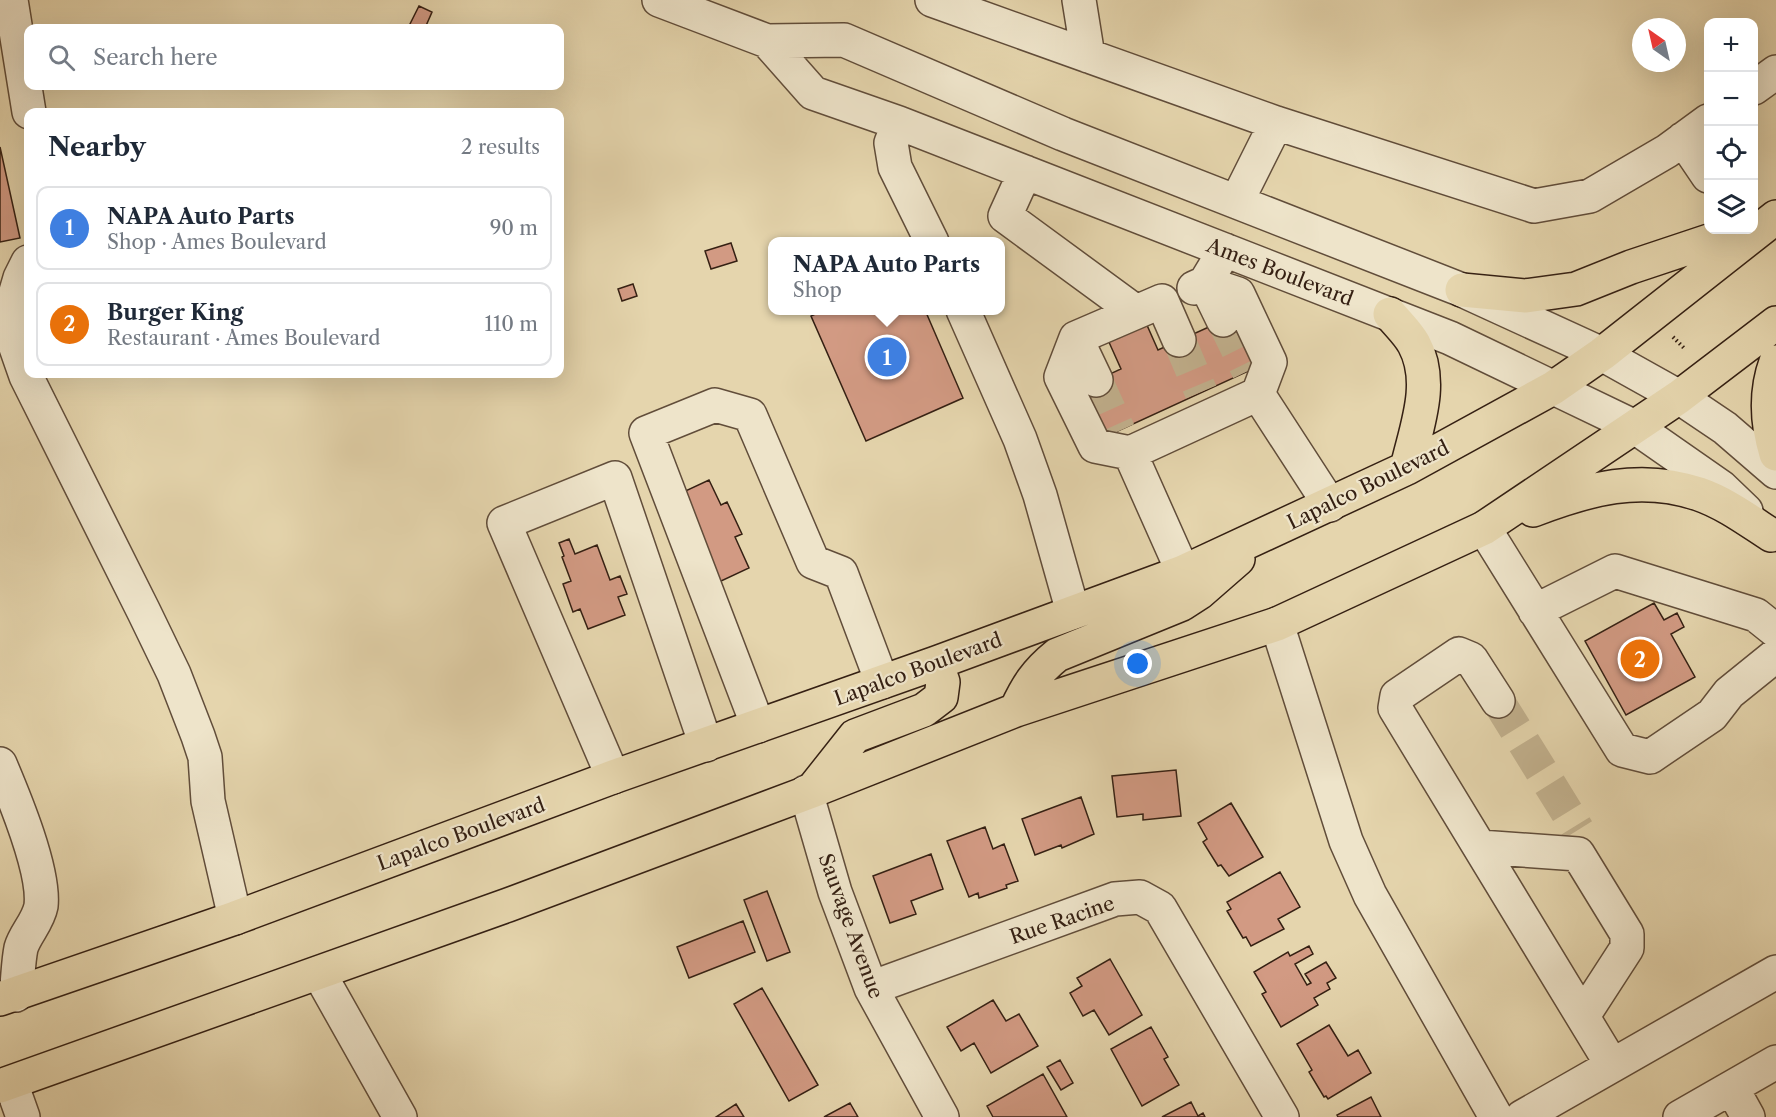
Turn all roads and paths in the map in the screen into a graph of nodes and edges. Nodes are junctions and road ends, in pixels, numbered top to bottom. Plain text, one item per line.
1 (10, 0) edge
2 (659, 0) edge
3 (932, 0) edge
4 (1079, 0) edge
5 (767, 41) junction
6 (1088, 56) junction
7 (1776, 72) edge
8 (24, 83) edge
9 (1758, 85) edge
10 (25, 90) edge
11 (28, 108) edge
12 (898, 123) junction
13 (1276, 123) junction
14 (1696, 130) edge
15 (1704, 161) edge
16 (1025, 172) junction
17 (1237, 201) junction
18 (1764, 217) edge
19 (1730, 234) edge
20 (930, 237) edge
21 (1225, 250) junction
22 (24, 271) edge
23 (1205, 284) junction
24 (1462, 290) junction
25 (1149, 307) junction
26 (1390, 314) junction
27 (965, 315) edge
28 (3, 320) edge
29 (1223, 320) tunnel mouth
30 (1776, 323) edge
31 (1669, 332) dead end
32 (1076, 338) junction
33 (1179, 340) tunnel mouth
34 (1684, 348) dead end
35 (1602, 354) junction
36 (1776, 362) edge
37 (24, 371) edge
38 (27, 378) edge
39 (1096, 380) tunnel mouth
40 (1253, 382) junction
41 (1553, 388) junction
42 (1679, 397) junction
43 (1635, 427) junction
44 (1125, 442) junction
45 (1776, 454) edge
46 (1407, 468) junction
47 (1776, 472) edge
48 (1330, 505) junction
49 (1484, 528) junction
50 (1269, 533) junction
51 (1773, 538) edge
52 (1183, 572) junction
53 (1535, 611) junction
54 (1073, 612) junction
55 (1277, 624) junction
56 (1776, 631) edge
57 (1776, 655) edge
58 (936, 663) junction
59 (882, 682) junction
60 (1498, 701) tunnel mouth
61 (1016, 710) junction
62 (758, 726) junction
63 (706, 745) junction
64 (0, 764) edge
65 (613, 777) junction
66 (809, 791) junction
67 (6, 797) edge
68 (1480, 847) junction
69 (235, 918) junction
70 (1776, 972) edge
71 (319, 973) junction
72 (871, 988) junction
73 (8, 997) edge
74 (1583, 1016) junction
75 (1776, 1062) edge
76 (1612, 1065) junction
77 (5, 1085) edge
78 (1732, 1088) junction
79 (23, 1117) edge
80 (400, 1117) edge
81 (942, 1117) edge
82 (1282, 1117) edge
83 (1496, 1117) edge
84 (1522, 1117) edge
85 (1680, 1117) edge
86 (1748, 1117) edge

1 - 8 street
2 - 5 street, Ames Boulevard
3 - 6 street
4 - 6 street
5 - 12 street, Ames Boulevard
5 - 17 street, Ames Boulevard
6 - 13 street
7 - 9 street
10 - 11 street
12 - 16 street, Ames Boulevard
12 - 20 street
13 - 14 street
13 - 17 street
14 - 15 street
16 - 21 street, Ames Boulevard
16 - 25 street
17 - 24 street, Ames Boulevard
18 - 35 main road, Lapalco Boulevard
19 - 24 main road
21 - 23 street
21 - 26 street, Ames Boulevard
22 - 28 street
23 - 25 street
23 - 29 street
23 - 40 street
24 - 35 street, Ames Boulevard
25 - 32 street
25 - 33 street
26 - 41 street, Ames Boulevard
26 - 46 main road
27 - 54 street
28 - 37 street
30 - 42 main road
31 - 34 path
32 - 39 street
32 - 44 street
35 - 41 main road, Lapalco Boulevard
35 - 42 street, Ames Boulevard
36 - 45 main road
38 - 69 street
40 - 44 street
40 - 48 street
41 - 43 street, Ames Boulevard
41 - 46 main road, Lapalco Boulevard
42 - 43 main road
42 - 47 street, Ames Boulevard
43 - 49 main road
43 - 51 street, Ames Boulevard
44 - 52 street
46 - 48 main road, Lapalco Boulevard
48 - 50 main road, Lapalco Boulevard
49 - 51 main road
49 - 53 street
49 - 55 main road
50 - 52 main road, Lapalco Boulevard
50 - 61 main road
52 - 54 main road, Lapalco Boulevard
53 - 56 street
53 - 57 street
54 - 58 main road, Lapalco Boulevard
55 - 61 main road
55 - 83 street
58 - 59 main road, Lapalco Boulevard
58 - 66 main road
59 - 62 main road, Lapalco Boulevard
59 - 62 street
60 - 68 street
61 - 66 main road
62 - 63 main road, Lapalco Boulevard
63 - 65 main road, Lapalco Boulevard
63 - 65 street
64 - 67 street
65 - 69 main road, Lapalco Boulevard
66 - 71 main road
66 - 72 street, Sauvage Avenue
67 - 73 street
68 - 74 street
68 - 74 street
69 - 73 main road, Lapalco Boulevard
70 - 76 street
71 - 77 main road
71 - 80 street
72 - 81 street, Sauvage Avenue
72 - 82 street, Rue Racine
74 - 76 street
75 - 78 street
76 - 84 street
77 - 79 street
78 - 85 street
78 - 86 street

